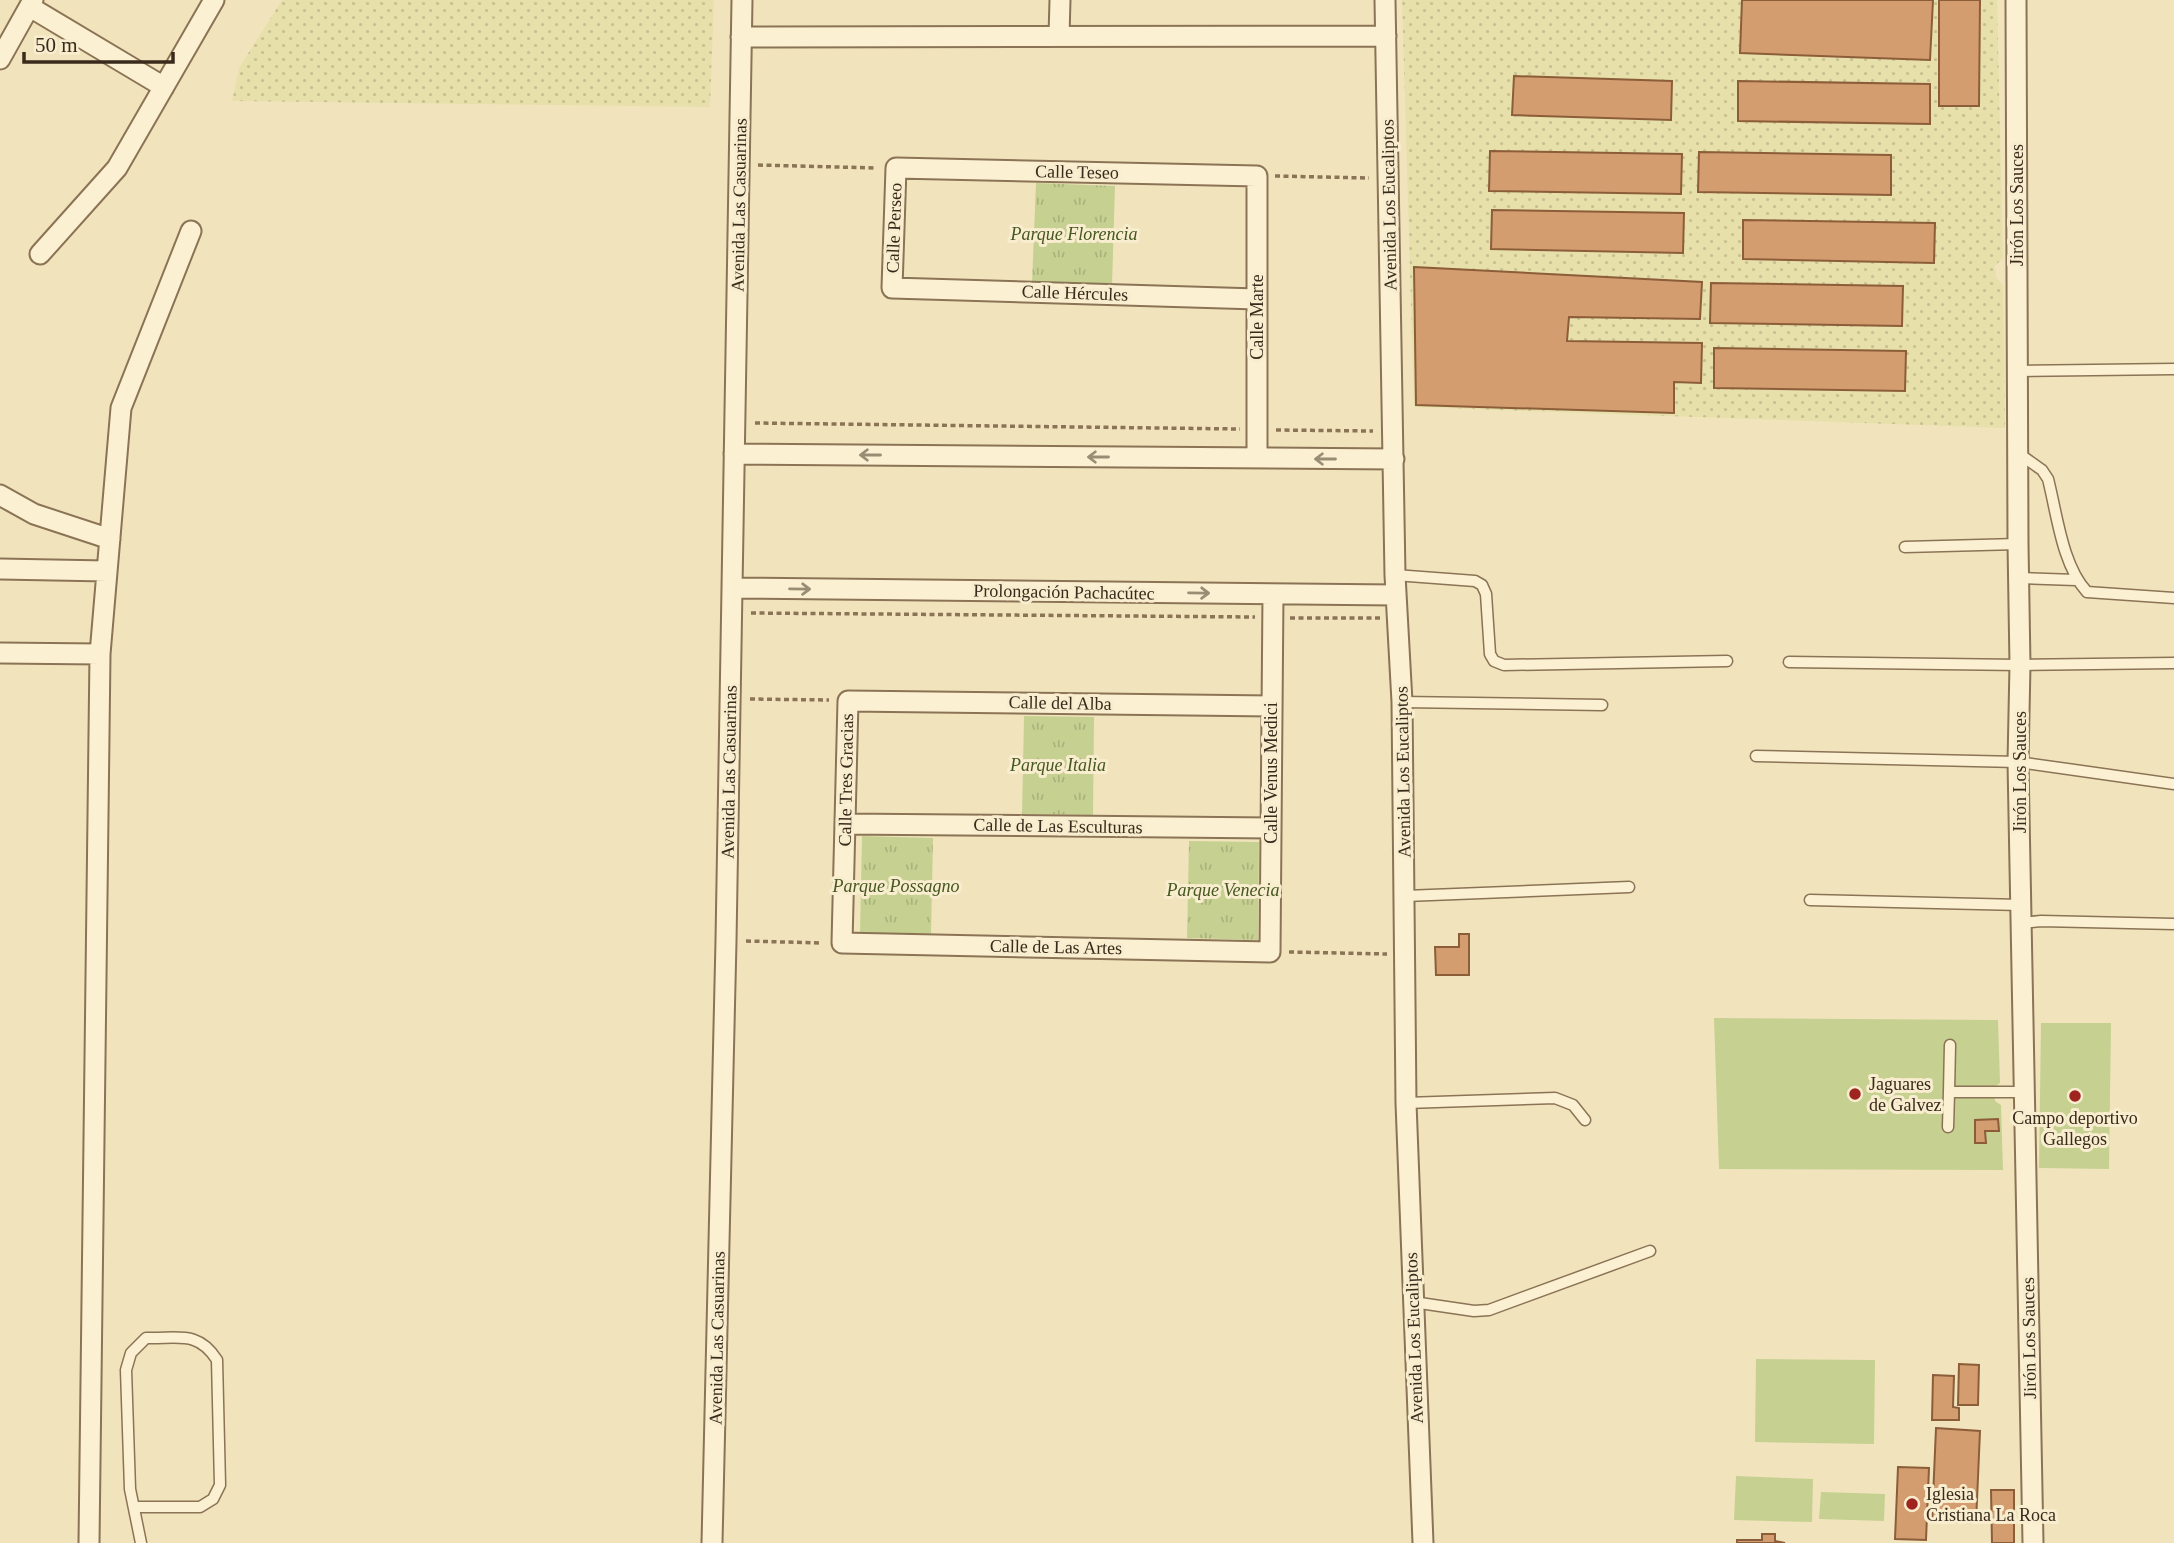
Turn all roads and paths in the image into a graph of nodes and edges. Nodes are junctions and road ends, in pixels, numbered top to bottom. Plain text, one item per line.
1 (214, 0) edge
2 (742, 0) edge
3 (1060, 0) edge
4 (1385, 0) edge
5 (2016, 0) edge
6 (32, 3) edge
7 (1059, 36) junction
8 (1386, 36) junction
9 (741, 37) junction
10 (1, 53) edge
11 (164, 87) junction
12 (739, 165) junction
13 (896, 168) junction
14 (1257, 176) junction
15 (1388, 178) junction
16 (191, 231) dead end
17 (40, 254) dead end
18 (892, 288) joint
19 (1257, 299) junction
20 (2174, 369) edge
21 (2018, 371) junction
22 (735, 423) junction
23 (1257, 429) junction
24 (1393, 431) junction
25 (2017, 452) junction
26 (734, 454) junction
27 (1257, 458) junction
28 (1394, 459) junction
29 (0, 495) edge
30 (110, 539) junction
31 (2018, 544) junction
32 (1905, 547) dead end
33 (0, 569) edge
34 (107, 571) junction
35 (2019, 578) junction
36 (2076, 580) junction
37 (1396, 585) junction
38 (732, 588) junction
39 (1273, 594) junction
40 (2174, 598) edge
41 (732, 613) junction
42 (1273, 618) junction
43 (1397, 619) junction
44 (0, 653) edge
45 (100, 654) junction
46 (1727, 661) dead end
47 (1789, 662) dead end
48 (2174, 663) edge
49 (2020, 665) junction
50 (730, 699) junction
51 (848, 701) junction
52 (1402, 702) junction
53 (1602, 705) dead end
54 (1272, 706) junction
55 (1756, 756) dead end
56 (2018, 762) junction
57 (2174, 784) edge
58 (845, 824) junction
59 (1271, 828) junction
60 (1629, 887) dead end
61 (1405, 896) junction
62 (1810, 900) dead end
63 (2021, 914) junction
64 (2174, 924) edge
65 (726, 941) junction
66 (842, 943) junction
67 (1270, 952) junction
68 (1403, 955) junction
69 (1950, 1045) dead end
70 (1948, 1092) junction
71 (2025, 1092) junction
72 (1406, 1103) junction
73 (1585, 1120) dead end
74 (1948, 1127) dead end
75 (1650, 1251) dead end
76 (1412, 1302) junction
77 (134, 1507) junction
78 (89, 1543) edge
79 (141, 1543) edge
80 (712, 1543) edge
81 (1423, 1543) edge
82 (2033, 1543) edge

1 - 11 street
2 - 9 street, Avenida Las Casuarinas
3 - 7 street
4 - 8 street, Avenida Los Eucaliptos
5 - 21 street, Jirón Los Sauces
6 - 10 street
6 - 11 street
7 - 8 street
7 - 9 street
8 - 15 street, Avenida Los Eucaliptos
9 - 12 street, Avenida Las Casuarinas
11 - 17 street
12 - 13 path
12 - 22 street, Avenida Las Casuarinas
13 - 14 street, Calle Teseo
13 - 18 street, Calle Perseo
14 - 15 path
14 - 19 street, Calle Marte
15 - 24 street, Avenida Los Eucaliptos
16 - 30 street
18 - 19 street, Calle Hércules
19 - 23 street, Calle Marte
20 - 21 lane
21 - 25 street, Jirón Los Sauces
22 - 23 path
22 - 26 street, Avenida Las Casuarinas
23 - 24 path
23 - 27 street, Calle Marte
24 - 28 street, Avenida Los Eucaliptos
25 - 31 street, Jirón Los Sauces
25 - 36 lane
27 -> 26 street
26 - 38 street, Avenida Las Casuarinas
28 -> 27 street
28 - 37 street, Avenida Los Eucaliptos
29 - 30 street
30 - 34 street
31 - 32 lane
31 - 35 street, Jirón Los Sauces
33 - 34 street
34 - 45 street
35 - 36 lane
35 - 49 street, Jirón Los Sauces
36 - 40 lane
37 - 39 street, Prolongación Pachacútec
37 - 43 street, Avenida Los Eucaliptos
37 - 46 lane
38 -> 39 street, Prolongación Pachacútec
38 - 41 street, Avenida Las Casuarinas
39 - 42 street, Calle Venus Medici
41 - 42 path
41 - 50 street, Avenida Las Casuarinas
42 - 43 path
42 - 54 street, Calle Venus Medici
43 - 52 street, Avenida Los Eucaliptos
44 - 45 street
45 - 78 street
47 - 49 lane
48 - 49 lane
49 - 56 street, Jirón Los Sauces
50 - 51 path
50 - 65 street, Avenida Las Casuarinas
51 - 54 street, Calle del Alba
51 - 58 street, Calle Tres Gracias
52 - 53 lane
52 - 61 street, Avenida Los Eucaliptos
54 - 59 street, Calle Venus Medici
55 - 56 lane
56 - 57 lane
56 - 63 street, Jirón Los Sauces
58 - 59 street, Calle de Las Esculturas
58 - 66 street, Calle Tres Gracias
59 - 67 street, Calle Venus Medici
60 - 61 lane
61 - 68 street, Avenida Los Eucaliptos
62 - 63 lane
63 - 64 lane
63 - 71 street, Jirón Los Sauces
65 - 66 path
65 - 80 street, Avenida Las Casuarinas
66 - 67 street, Calle de Las Artes
67 - 68 path
68 - 72 street, Avenida Los Eucaliptos
69 - 70 lane
70 - 71 lane
70 - 74 lane
71 - 82 street, Jirón Los Sauces
72 - 73 lane
72 - 76 street, Avenida Los Eucaliptos
75 - 76 lane
76 - 81 street, Avenida Los Eucaliptos
77 - 77 lane
77 - 79 lane

